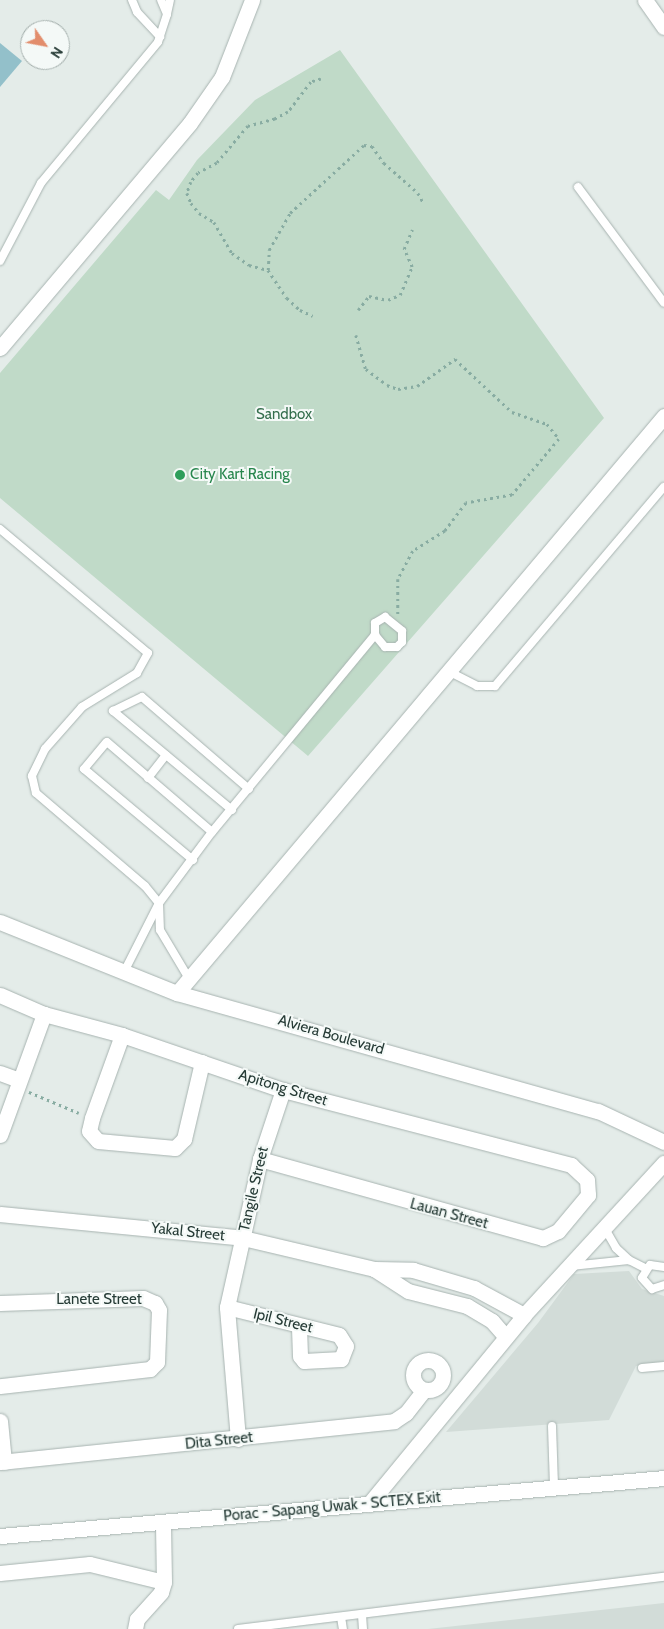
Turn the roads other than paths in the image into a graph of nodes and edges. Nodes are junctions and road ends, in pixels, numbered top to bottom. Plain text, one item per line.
1 (132, 0) edge
2 (161, 0) edge
3 (170, 0) edge
4 (252, 0) edge
5 (645, 0) edge
6 (167, 14) junction
7 (664, 27) edge
8 (160, 37) junction
9 (578, 187) dead end
10 (0, 261) edge
11 (664, 303) edge
12 (0, 348) edge
13 (664, 416) edge
14 (664, 486) edge
15 (0, 529) edge
16 (374, 635) junction
17 (446, 670) junction
18 (166, 755) junction
19 (148, 778) junction
20 (249, 789) junction
21 (232, 810) junction
22 (212, 832) junction
23 (193, 860) junction
24 (159, 904) junction
25 (0, 922) edge
26 (124, 972) junction
27 (188, 977) junction
28 (176, 992) junction
29 (0, 994) edge
30 (44, 1014) junction
31 (122, 1035) junction
32 (202, 1062) junction
33 (0, 1073) edge
34 (19, 1080) junction
35 (283, 1090) junction
36 (0, 1135) edge
37 (664, 1142) edge
38 (260, 1159) junction
39 (664, 1163) edge
40 (571, 1164) joint
41 (0, 1214) edge
42 (604, 1227) junction
43 (243, 1238) junction
44 (629, 1260) junction
45 (567, 1267) junction
46 (646, 1268) junction
47 (664, 1268) edge
48 (374, 1269) junction
49 (441, 1280) junction
50 (664, 1285) edge
51 (436, 1298) junction
52 (0, 1303) edge
53 (227, 1307) junction
54 (524, 1315) junction
55 (299, 1326) junction
56 (506, 1337) junction
57 (664, 1366) edge
58 (642, 1368) dead end
59 (0, 1386) edge
60 (424, 1390) dead end
61 (0, 1421) edge
62 (552, 1426) dead end
63 (238, 1439) junction
64 (2, 1462) edge
65 (664, 1478) edge
66 (554, 1487) junction
67 (369, 1504) junction
68 (164, 1522) junction
69 (0, 1536) edge
70 (0, 1573) edge
71 (664, 1577) edge
72 (164, 1582) junction
73 (362, 1615) junction
74 (342, 1618) junction
75 (135, 1629) edge
76 (238, 1629) edge
77 (343, 1629) edge
78 (363, 1629) edge

1 - 8 lane
2 - 6 lane
3 - 6 lane
4 - 12 street
5 - 7 street
6 - 8 lane
8 - 10 lane
9 - 11 lane
13 - 17 street
14 - 17 lane
15 - 24 lane
16 - 16 lane
16 - 20 lane
17 - 27 street
18 - 19 lane
18 - 20 lane
18 - 21 lane
19 - 22 lane
19 - 23 lane
20 - 21 lane
21 - 22 lane
22 - 23 lane
23 - 24 lane
24 - 26 lane
24 - 27 lane
25 - 26 street, Alviera Boulevard
26 - 28 street, Alviera Boulevard
27 - 28 street
28 - 37 street, Alviera Boulevard
29 - 30 street, Apitong Street
30 - 31 street, Apitong Street
30 - 34 street
31 - 32 street, Apitong Street
31 - 32 street
32 - 35 street, Apitong Street
33 - 34 street
34 - 36 street
35 - 38 street, Tangile Street
35 - 40 street, Apitong Street
38 - 40 street, Lauan Street
38 - 43 street, Tangile Street
39 - 42 street
41 - 43 street, Yakal Street
42 - 44 lane
42 - 45 street
43 - 48 street, Yakal Street
43 - 53 street, Tangile Street
44 - 45 lane
44 - 46 lane
45 - 54 street
46 - 47 lane
46 - 50 lane
48 - 49 street, Yakal Street
48 - 51 street, Yakal Street
49 - 51 street
49 - 54 street, Yakal Street
51 - 56 street, Yakal Street
52 - 59 street, Lanete Street
53 - 55 street, Ipil Street
53 - 63 street, Tangile Street
54 - 56 street
55 - 55 street, Ipil Street
56 - 67 street
57 - 58 lane
60 - 63 street, Dita Street
61 - 64 street
62 - 66 lane
63 - 64 street, Dita Street
65 - 66 street, Porac - Sapang Uwak - SCTEX Exit
66 - 67 street, Porac - Sapang Uwak - SCTEX Exit
67 - 68 street, Porac - Sapang Uwak - SCTEX Exit
68 - 69 street, Porac - Sapang Uwak - SCTEX Exit
68 - 72 street
70 - 72 street
71 - 73 lane
72 - 75 street
73 - 74 lane
73 - 78 lane
74 - 76 lane
74 - 77 lane

